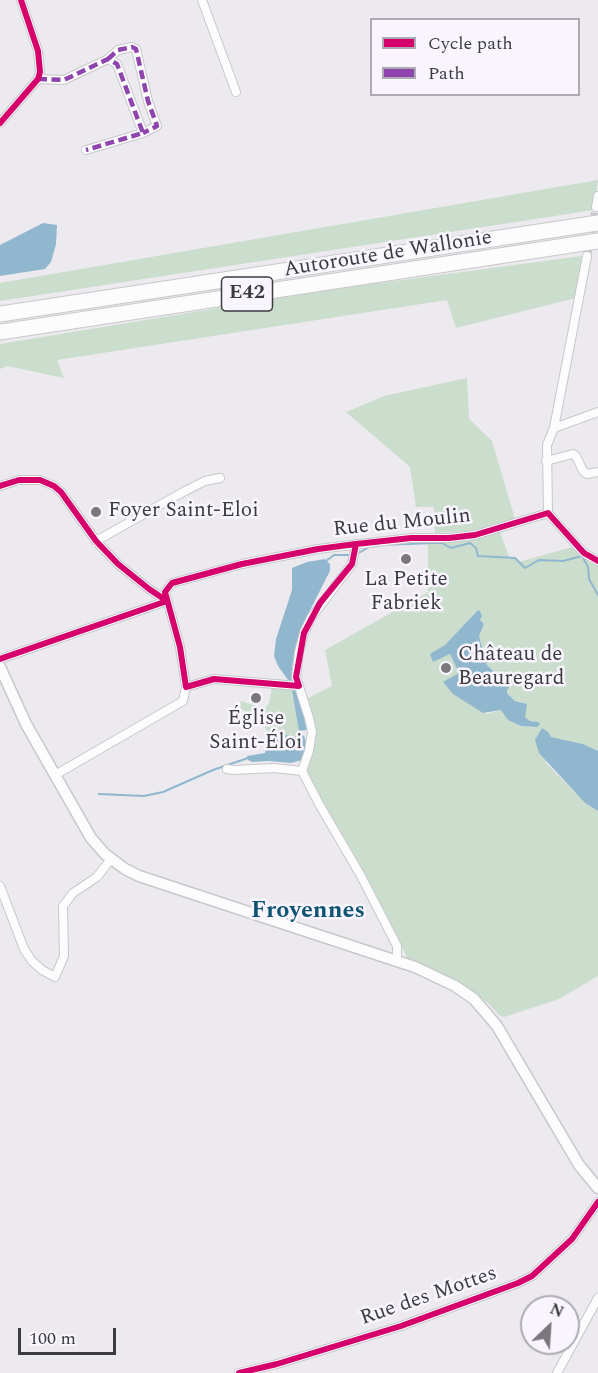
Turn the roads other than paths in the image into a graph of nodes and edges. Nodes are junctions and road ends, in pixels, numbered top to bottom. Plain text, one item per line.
1 (21, 0) edge
2 (202, 0) edge
3 (108, 59) junction
4 (38, 79) junction
5 (236, 92) dead end
6 (0, 123) edge
7 (142, 133) junction
8 (86, 150) dead end
9 (598, 196) edge
10 (597, 215) edge
11 (598, 241) edge
12 (587, 256) tunnel mouth
13 (0, 315) edge
14 (0, 332) edge
15 (598, 412) edge
16 (554, 428) junction
17 (546, 460) junction
18 (598, 472) edge
19 (220, 478) dead end
20 (0, 486) edge
21 (548, 513) junction
22 (96, 541) junction
23 (355, 551) junction
24 (598, 561) edge
25 (167, 601) junction
26 (0, 659) edge
27 (0, 666) edge
28 (295, 686) junction
29 (186, 687) junction
30 (227, 769) dead end
31 (302, 771) junction
32 (55, 775) junction
33 (111, 859) junction
34 (0, 886) edge
35 (397, 961) junction
36 (596, 1186) edge
37 (598, 1202) edge
38 (598, 1298) edge
39 (239, 1373) edge
40 (557, 1373) edge

1 - 4 street
2 - 5 street
3 - 4 street
3 - 7 street
3 - 7 street
4 - 6 street
7 - 8 street
9 - 10 street
10 - 13 highway, Autoroute de Wallonie / E42
11 - 14 highway, Autoroute de Wallonie / E42
12 - 16 street
15 - 16 street
16 - 17 street
17 - 18 street
17 - 21 street
19 - 22 street
20 - 22 street
21 - 23 street, Rue du Moulin
21 - 24 street
22 - 25 street
23 - 25 street, Rue du Moulin
23 - 28 street
25 - 26 street
25 - 29 street
27 - 32 main road
28 - 29 street
28 - 31 street
29 - 32 street
30 - 31 street
31 - 35 street
32 - 33 main road
33 - 34 street
33 - 35 main road
35 - 36 main road
36 - 37 street
37 - 39 street, Rue des Mottes
38 - 40 street

